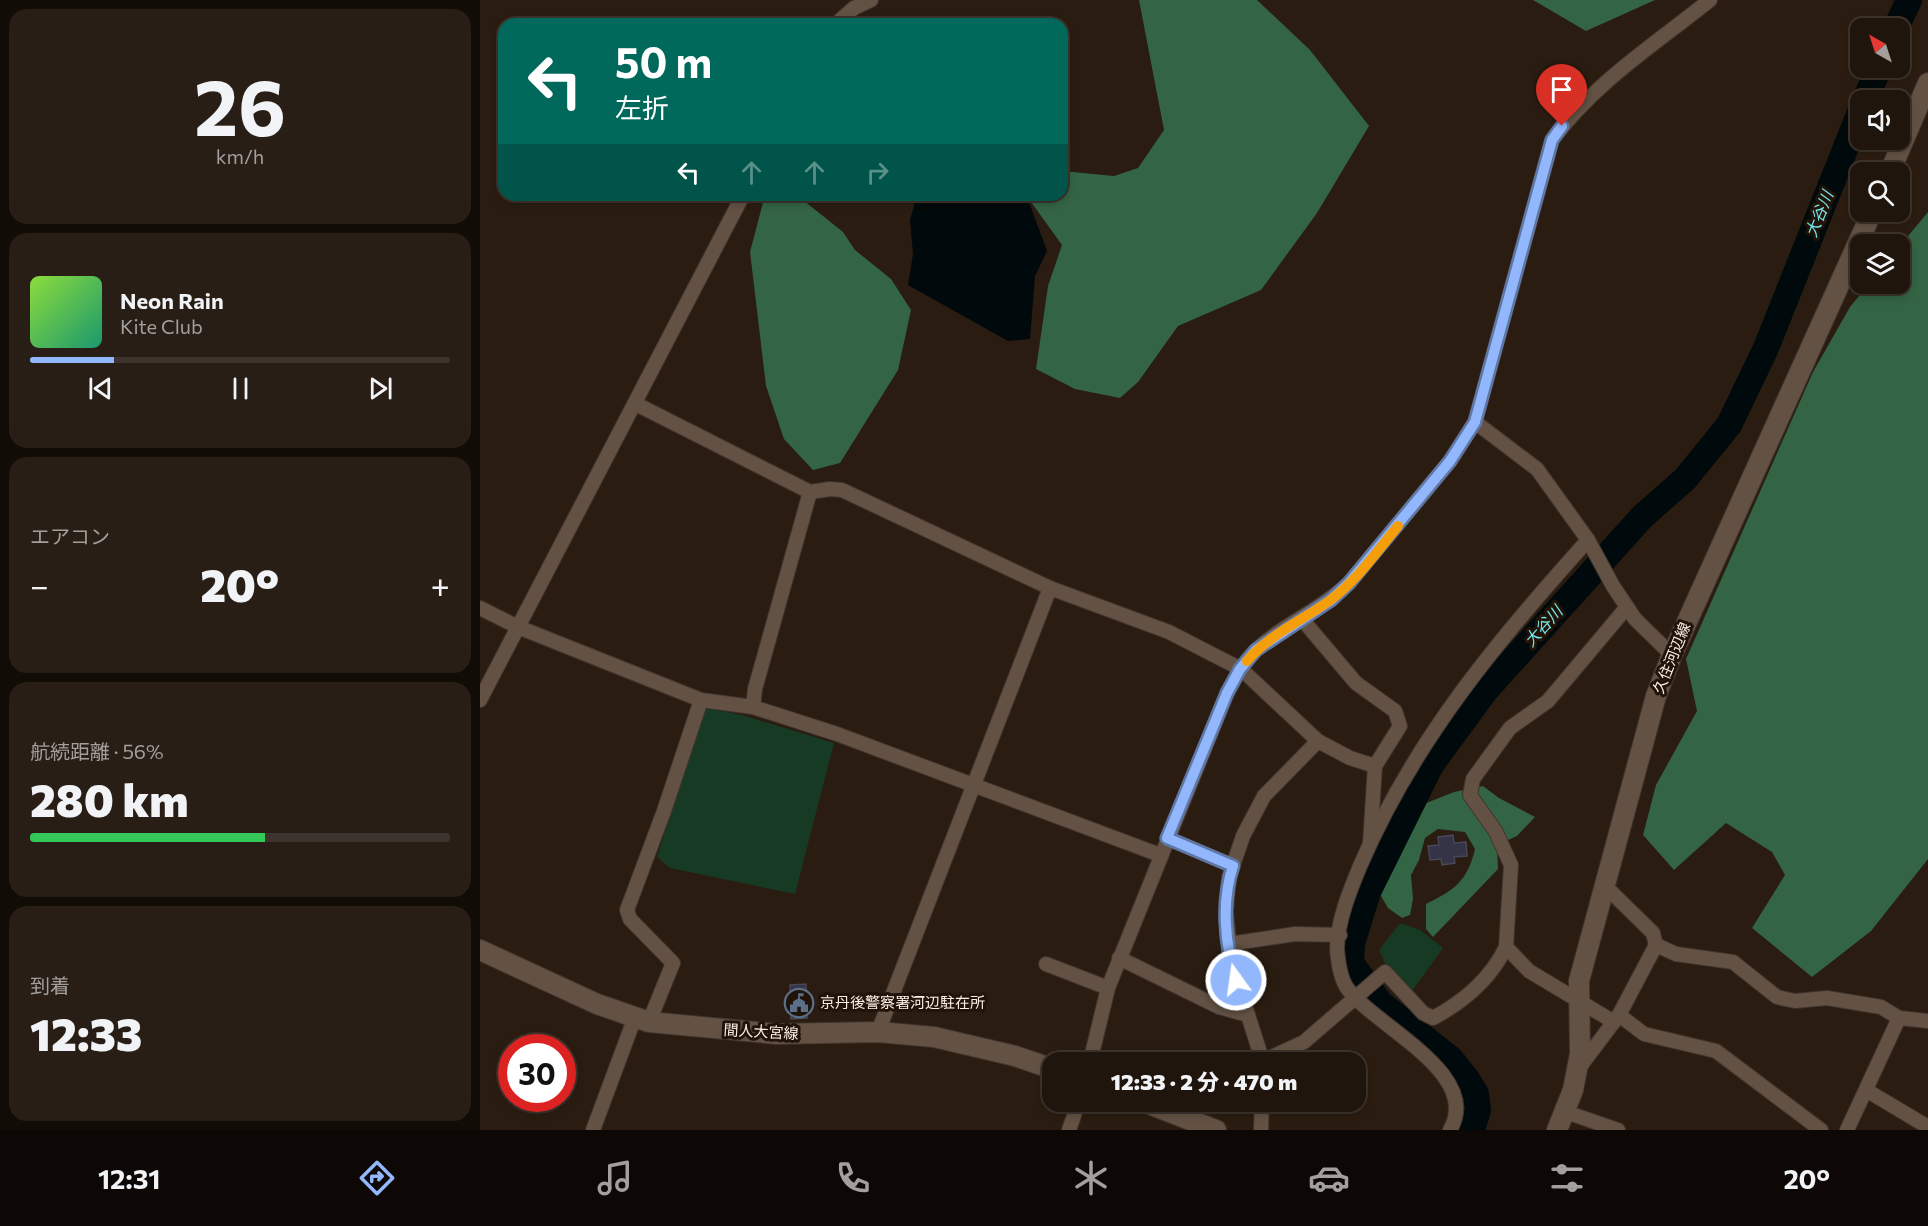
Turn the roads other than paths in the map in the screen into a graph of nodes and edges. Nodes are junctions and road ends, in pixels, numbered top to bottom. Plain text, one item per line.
1 (871, 0) edge
2 (1710, 0) edge
3 (843, 18) edge
4 (1928, 83) edge
5 (1894, 162) edge
6 (740, 201) edge
7 (1867, 222) edge
8 (636, 404) junction
9 (1475, 422) junction
10 (810, 492) junction
11 (1588, 540) junction
12 (1050, 588) junction
13 (1627, 607) junction
14 (480, 608) edge
15 (1301, 618) junction
16 (518, 627) junction
17 (1672, 655) junction
18 (1240, 669) junction
19 (480, 700) edge
20 (701, 700) junction
21 (753, 707) junction
22 (1318, 741) junction
23 (1375, 766) junction
24 (975, 785) junction
25 (1167, 838) junction
26 (1370, 843) junction
27 (1160, 855) junction
28 (1233, 866) junction
29 (1606, 887) junction
30 (1340, 935) junction
31 (1228, 944) junction
32 (1656, 945) junction
33 (1506, 948) junction
34 (480, 950) edge
35 (1119, 958) junction
36 (1046, 964) dead end
37 (1107, 988) junction
38 (1359, 994) junction
39 (1579, 999) junction
40 (1248, 1015) junction
41 (1899, 1018) junction
42 (642, 1019) junction
43 (1617, 1019) junction
44 (1928, 1020) edge
45 (878, 1032) junction
46 (1092, 1052) edge
47 (1260, 1052) edge
48 (1284, 1052) edge
49 (1042, 1065) edge
50 (1577, 1070) junction
51 (1866, 1090) junction
52 (1076, 1112) edge
53 (1169, 1112) edge
54 (1262, 1112) edge
55 (1562, 1121) edge
56 (1928, 1126) edge
57 (592, 1130) edge
58 (1070, 1130) edge
59 (1216, 1130) edge
60 (1261, 1130) edge
61 (1450, 1130) edge
62 (1618, 1130) edge
63 (1821, 1130) edge
64 (1847, 1130) edge

1 - 3 street
2 - 9 street
4 - 5 main road
6 - 8 street
7 - 17 main road, 久住河辺線
8 - 10 street
8 - 16 street
9 - 11 street
9 - 15 street
10 - 12 street
10 - 21 street
11 - 13 street
11 - 26 street
12 - 18 street
12 - 24 street
13 - 17 street
13 - 33 street
14 - 16 street
15 - 18 street
15 - 23 street
16 - 19 street
16 - 20 street
17 - 29 main road, 久住河辺線
18 - 22 street
18 - 25 street
20 - 21 street
20 - 42 street
21 - 24 street
22 - 23 street
22 - 28 street
23 - 26 street
24 - 27 street
24 - 45 street
25 - 27 street
25 - 28 street
26 - 30 street
27 - 35 street
28 - 31 street
29 - 32 street
29 - 39 main road, 久住河辺線
30 - 31 street
30 - 38 street
31 - 40 street
32 - 41 street
32 - 43 street
33 - 38 street
33 - 39 street
34 - 42 main road, 間人大宮線
35 - 37 street
35 - 40 street
36 - 37 street
37 - 46 street
38 - 48 street
38 - 61 street
39 - 43 street
39 - 50 main road, 久住河辺線
40 - 47 street
41 - 44 street
41 - 51 street
42 - 45 main road, 間人大宮線
42 - 57 street
43 - 50 street
43 - 63 street
45 - 49 main road, 間人大宮線
50 - 55 main road, 久住河辺線
51 - 56 street
51 - 64 street
52 - 58 street
53 - 59 main road
54 - 60 street
55 - 62 street

